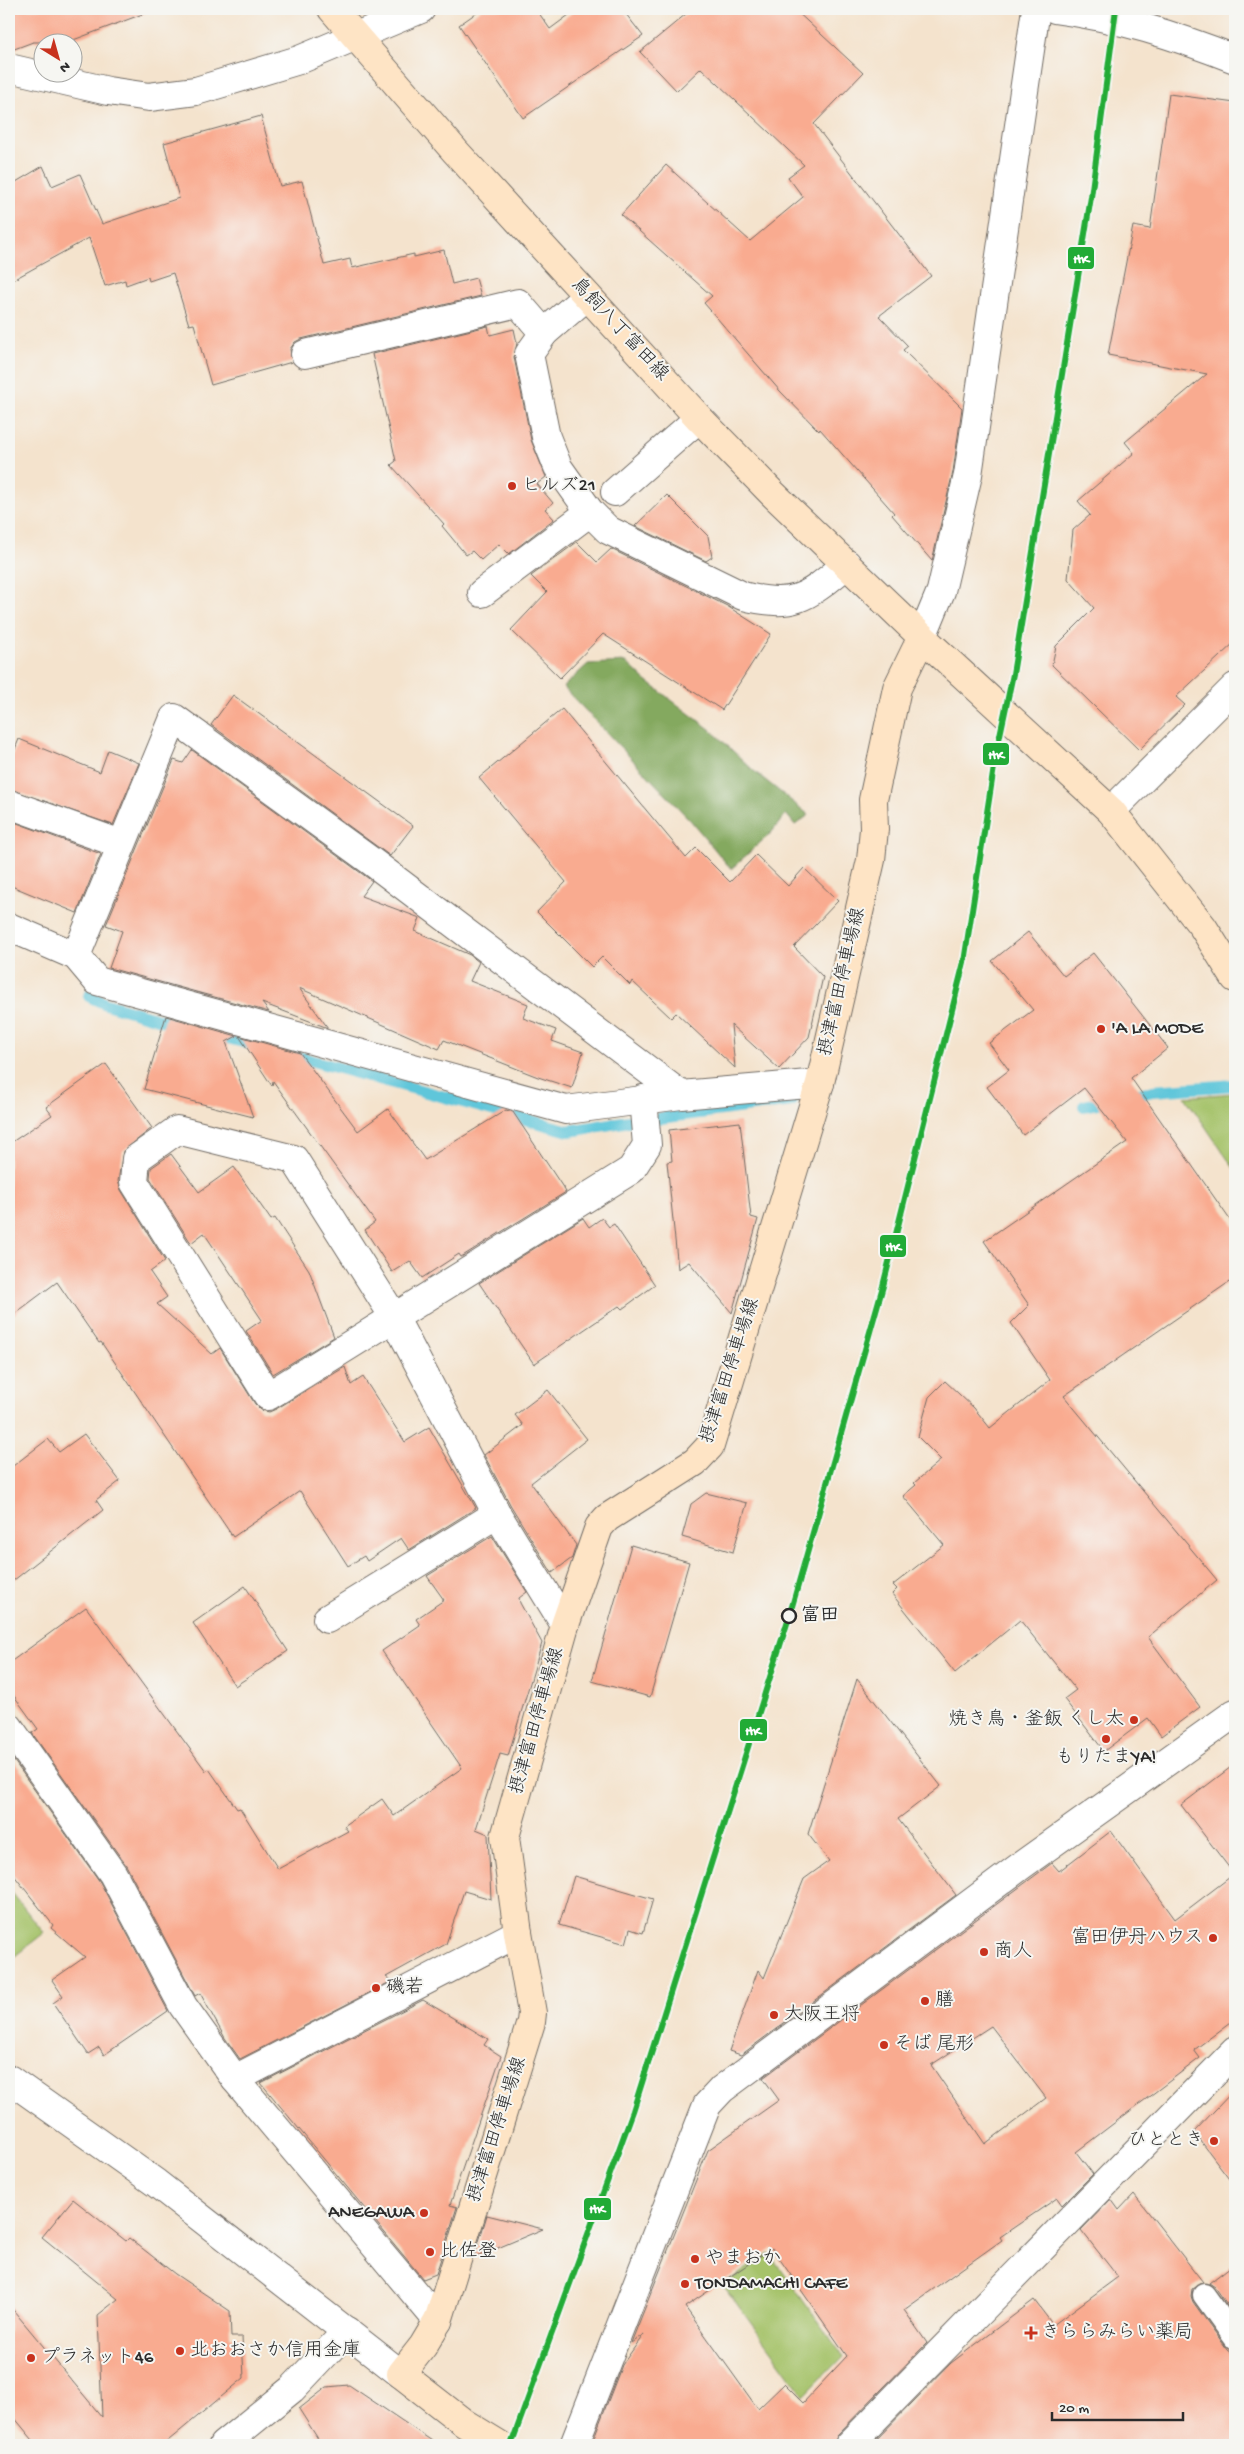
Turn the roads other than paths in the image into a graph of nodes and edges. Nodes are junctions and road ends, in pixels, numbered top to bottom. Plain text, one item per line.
1 (332, 9) edge
2 (421, 9) edge
3 (1036, 9) edge
4 (1055, 9) edge
5 (355, 36) junction
6 (1235, 59) edge
7 (9, 68) edge
8 (587, 296) junction
9 (544, 333) junction
10 (305, 354) dead end
11 (699, 418) junction
12 (615, 492) dead end
13 (590, 512) junction
14 (847, 564) junction
15 (482, 593) dead end
16 (922, 637) junction
17 (1235, 687) edge
18 (9, 804) edge
19 (1111, 811) junction
20 (121, 844) junction
21 (9, 927) edge
22 (76, 956) junction
23 (1235, 978) edge
24 (820, 1083) junction
25 (681, 1094) junction
26 (643, 1099) junction
27 (394, 1317) junction
28 (497, 1514) junction
29 (327, 1619) dead end
30 (565, 1625) junction
31 (1235, 1713) edge
32 (9, 1727) edge
33 (518, 1933) junction
34 (1235, 2051) edge
35 (9, 2079) edge
36 (235, 2079) junction
37 (1204, 2295) dead end
38 (438, 2321) junction
39 (347, 2331) junction
40 (1235, 2338) edge
41 (401, 2374) junction
42 (223, 2445) edge
43 (500, 2445) edge
44 (574, 2445) edge
45 (849, 2445) edge

1 - 5 main road, 鳥飼八丁富田線
2 - 5 street
3 - 16 street
4 - 6 street
5 - 7 street
5 - 8 main road, 鳥飼八丁富田線
8 - 9 street
8 - 11 main road, 鳥飼八丁富田線
9 - 10 street
9 - 13 street
11 - 12 street
11 - 14 main road, 鳥飼八丁富田線
13 - 14 street
13 - 15 street
14 - 16 main road, 鳥飼八丁富田線
16 - 19 main road
16 - 24 main road, 摂津富田停車場線
17 - 19 street
18 - 20 street
19 - 23 main road
20 - 22 street
20 - 25 street
21 - 22 street
22 - 26 street
24 - 25 street
24 - 30 main road, 摂津富田停車場線
25 - 26 street
26 - 27 street
27 - 27 street
27 - 28 street
28 - 29 street
28 - 30 street
30 - 33 main road, 摂津富田停車場線
31 - 44 street
32 - 36 street
33 - 36 street
33 - 38 main road, 摂津富田停車場線
34 - 45 street
35 - 39 street
36 - 38 street
37 - 40 lane
38 - 41 main road, 摂津富田停車場線
39 - 41 street
39 - 42 street
41 - 43 main road

